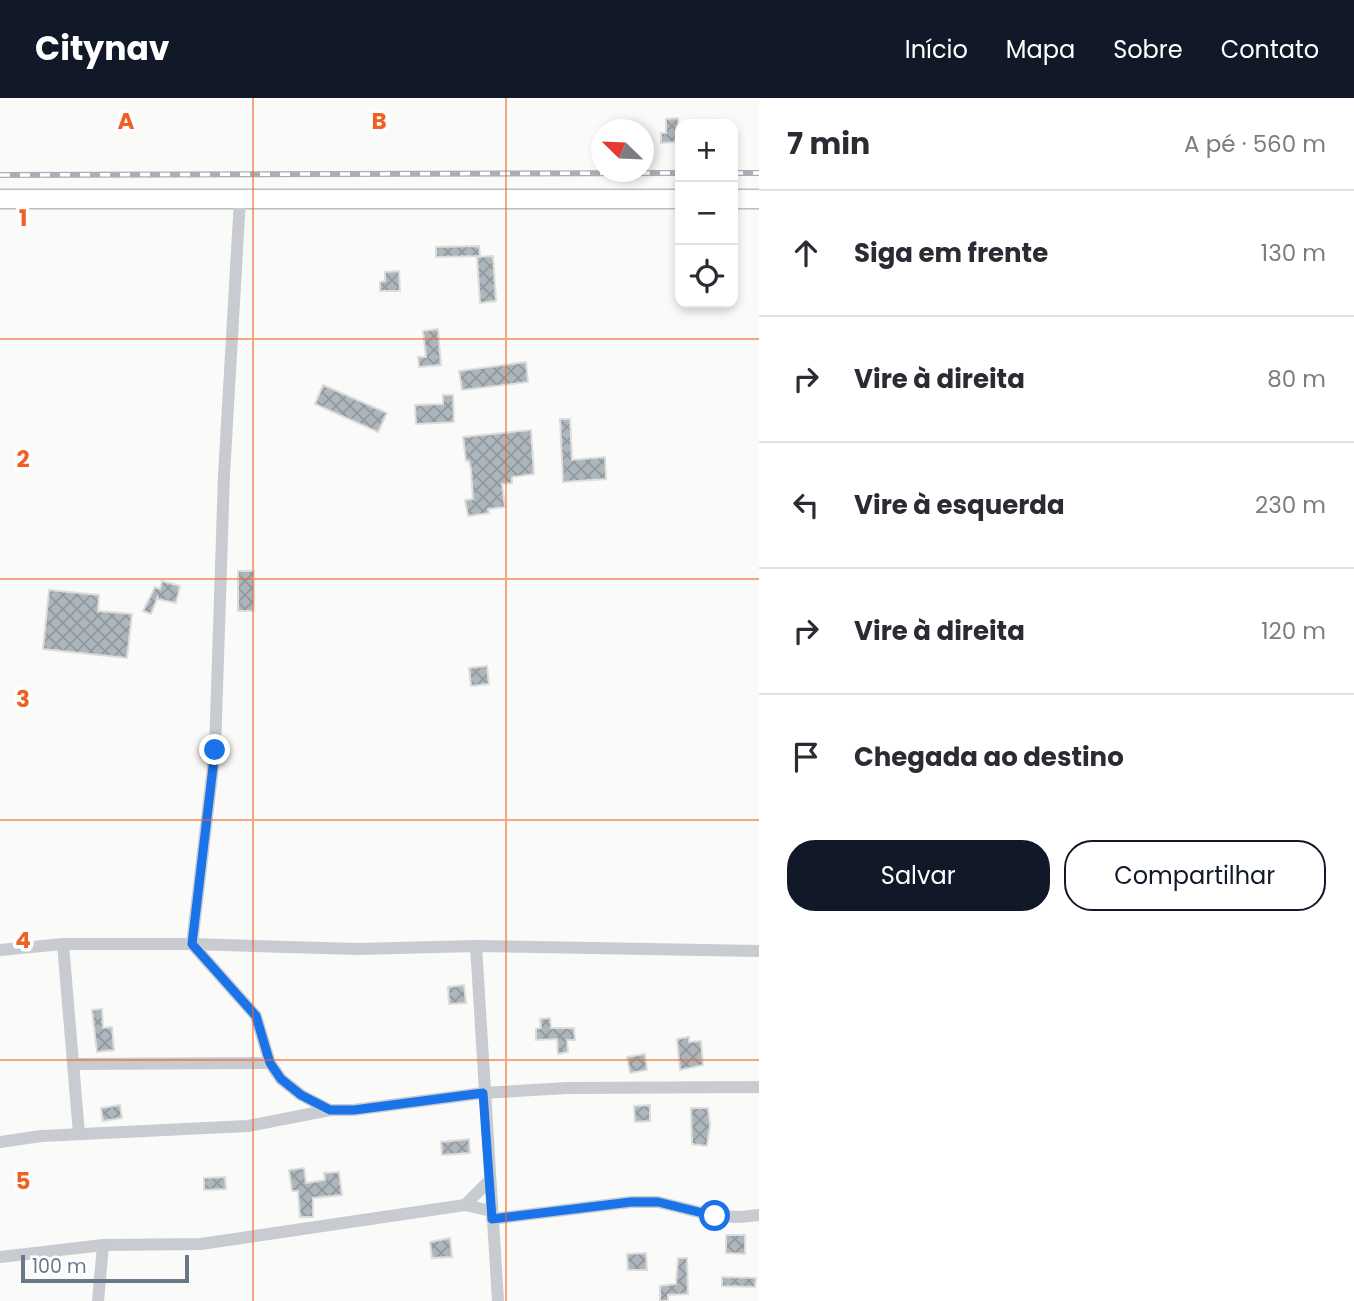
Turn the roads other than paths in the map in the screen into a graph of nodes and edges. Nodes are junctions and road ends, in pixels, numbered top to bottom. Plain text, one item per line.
1 (240, 198) junction
2 (0, 199) edge
3 (675, 199) edge
4 (738, 199) edge
5 (759, 199) edge
6 (63, 944) junction
7 (192, 944) junction
8 (476, 946) junction
9 (0, 950) edge
10 (759, 951) edge
11 (270, 1063) junction
12 (73, 1064) junction
13 (759, 1087) edge
14 (483, 1093) junction
15 (330, 1110) junction
16 (79, 1134) junction
17 (0, 1142) edge
18 (489, 1181) junction
19 (464, 1205) junction
20 (492, 1215) junction
21 (759, 1215) edge
22 (103, 1245) junction
23 (0, 1257) edge
24 (98, 1301) edge
25 (498, 1301) edge

1 - 2 street
1 - 3 street
1 - 7 street
4 - 5 street
6 - 7 street
6 - 9 street
6 - 12 street
7 - 8 street
7 - 11 street
8 - 10 street
8 - 14 street
11 - 12 street
11 - 15 street
12 - 16 street
13 - 14 street
14 - 15 street
14 - 18 street
15 - 16 street
16 - 17 street
18 - 19 street
18 - 20 street
19 - 20 street
19 - 22 street
20 - 21 street
20 - 25 street
22 - 23 street
22 - 24 street

